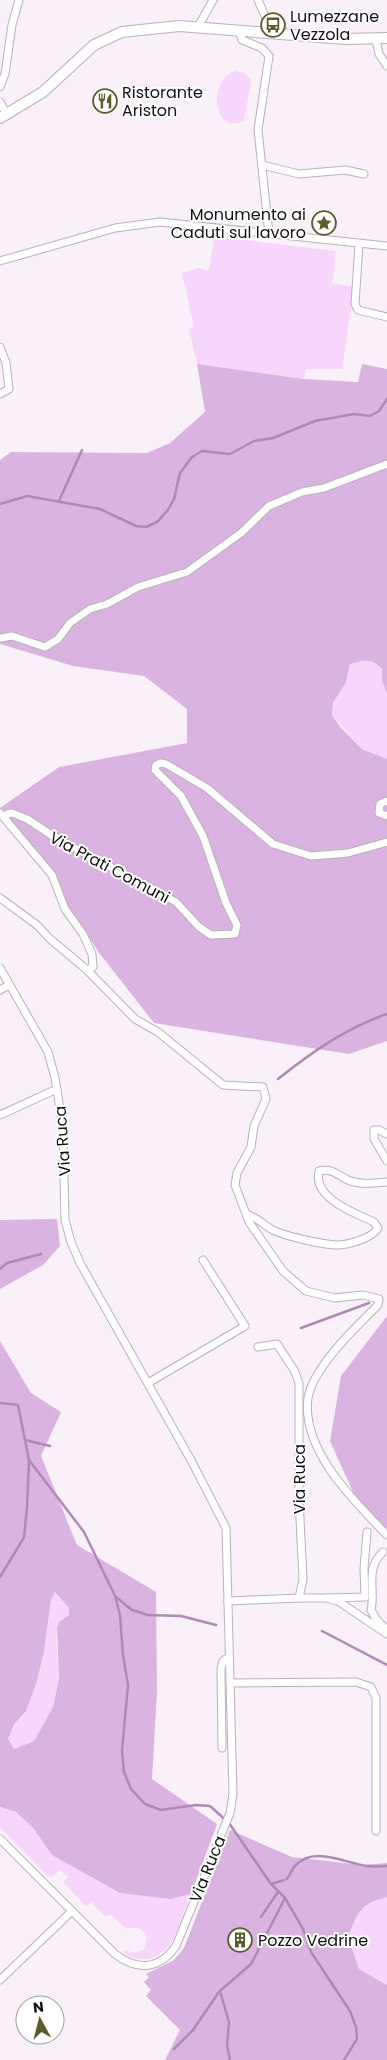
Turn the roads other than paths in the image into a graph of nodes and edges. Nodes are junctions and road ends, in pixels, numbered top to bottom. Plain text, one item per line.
1 (19, 0) edge
2 (213, 0) edge
3 (258, 0) edge
4 (198, 27) junction
5 (239, 30) junction
6 (272, 32) junction
7 (387, 38) edge
8 (376, 40) junction
9 (387, 66) edge
10 (0, 87) edge
11 (0, 102) edge
12 (3, 116) edge
13 (262, 165) junction
14 (364, 174) dead end
15 (269, 234) junction
16 (359, 245) junction
17 (387, 246) edge
18 (0, 261) edge
19 (387, 317) edge
20 (0, 347) edge
21 (1, 394) edge
22 (387, 464) edge
23 (0, 638) edge
24 (387, 801) edge
25 (2, 816) edge
26 (387, 816) edge
27 (387, 842) edge
28 (0, 898) edge
29 (0, 968) edge
30 (87, 970) junction
31 (9, 985) junction
32 (0, 990) edge
33 (57, 1089) junction
34 (0, 1115) edge
35 (387, 1134) edge
36 (387, 1161) edge
37 (387, 1182) edge
38 (247, 1214) junction
39 (203, 1260) dead end
40 (258, 1347) dead end
41 (148, 1383) junction
42 (367, 1532) dead end
43 (387, 1535) edge
44 (382, 1552) dead end
45 (299, 1598) junction
46 (327, 1598) junction
47 (228, 1601) junction
48 (387, 1630) edge
49 (387, 1634) edge
50 (229, 1657) junction
51 (230, 1683) junction
52 (222, 1748) dead end
53 (376, 1832) dead end
54 (0, 1839) edge
55 (71, 1912) junction
56 (0, 1980) edge

1 - 10 street
2 - 4 street
3 - 6 street
4 - 5 main road
4 - 12 main road
5 - 6 main road
5 - 13 street
6 - 8 main road
7 - 8 main road
8 - 9 street
11 - 12 street
13 - 14 street
13 - 15 street
15 - 16 street
15 - 18 street
16 - 17 street
16 - 19 street
20 - 21 street
22 - 23 street
24 - 26 street
25 - 27 street, Via Prati Comuni
25 - 30 street
28 - 30 street
29 - 31 street, Via Ruca
30 - 38 street
31 - 32 street
31 - 33 street, Via Ruca
33 - 34 street, Via Ruca
33 - 41 street, Via Ruca
35 - 36 street
37 - 38 street
38 - 43 street
39 - 41 street
40 - 45 street, Via Ruca
41 - 47 street, Via Ruca
42 - 46 street
44 - 48 street
45 - 46 street
45 - 47 street
46 - 49 street
47 - 50 street, Via Ruca
50 - 51 street, Via Ruca
50 - 52 street, Via Ruca
51 - 53 street
51 - 55 street, Via Ruca
54 - 55 street, Via Ruca
55 - 56 street

